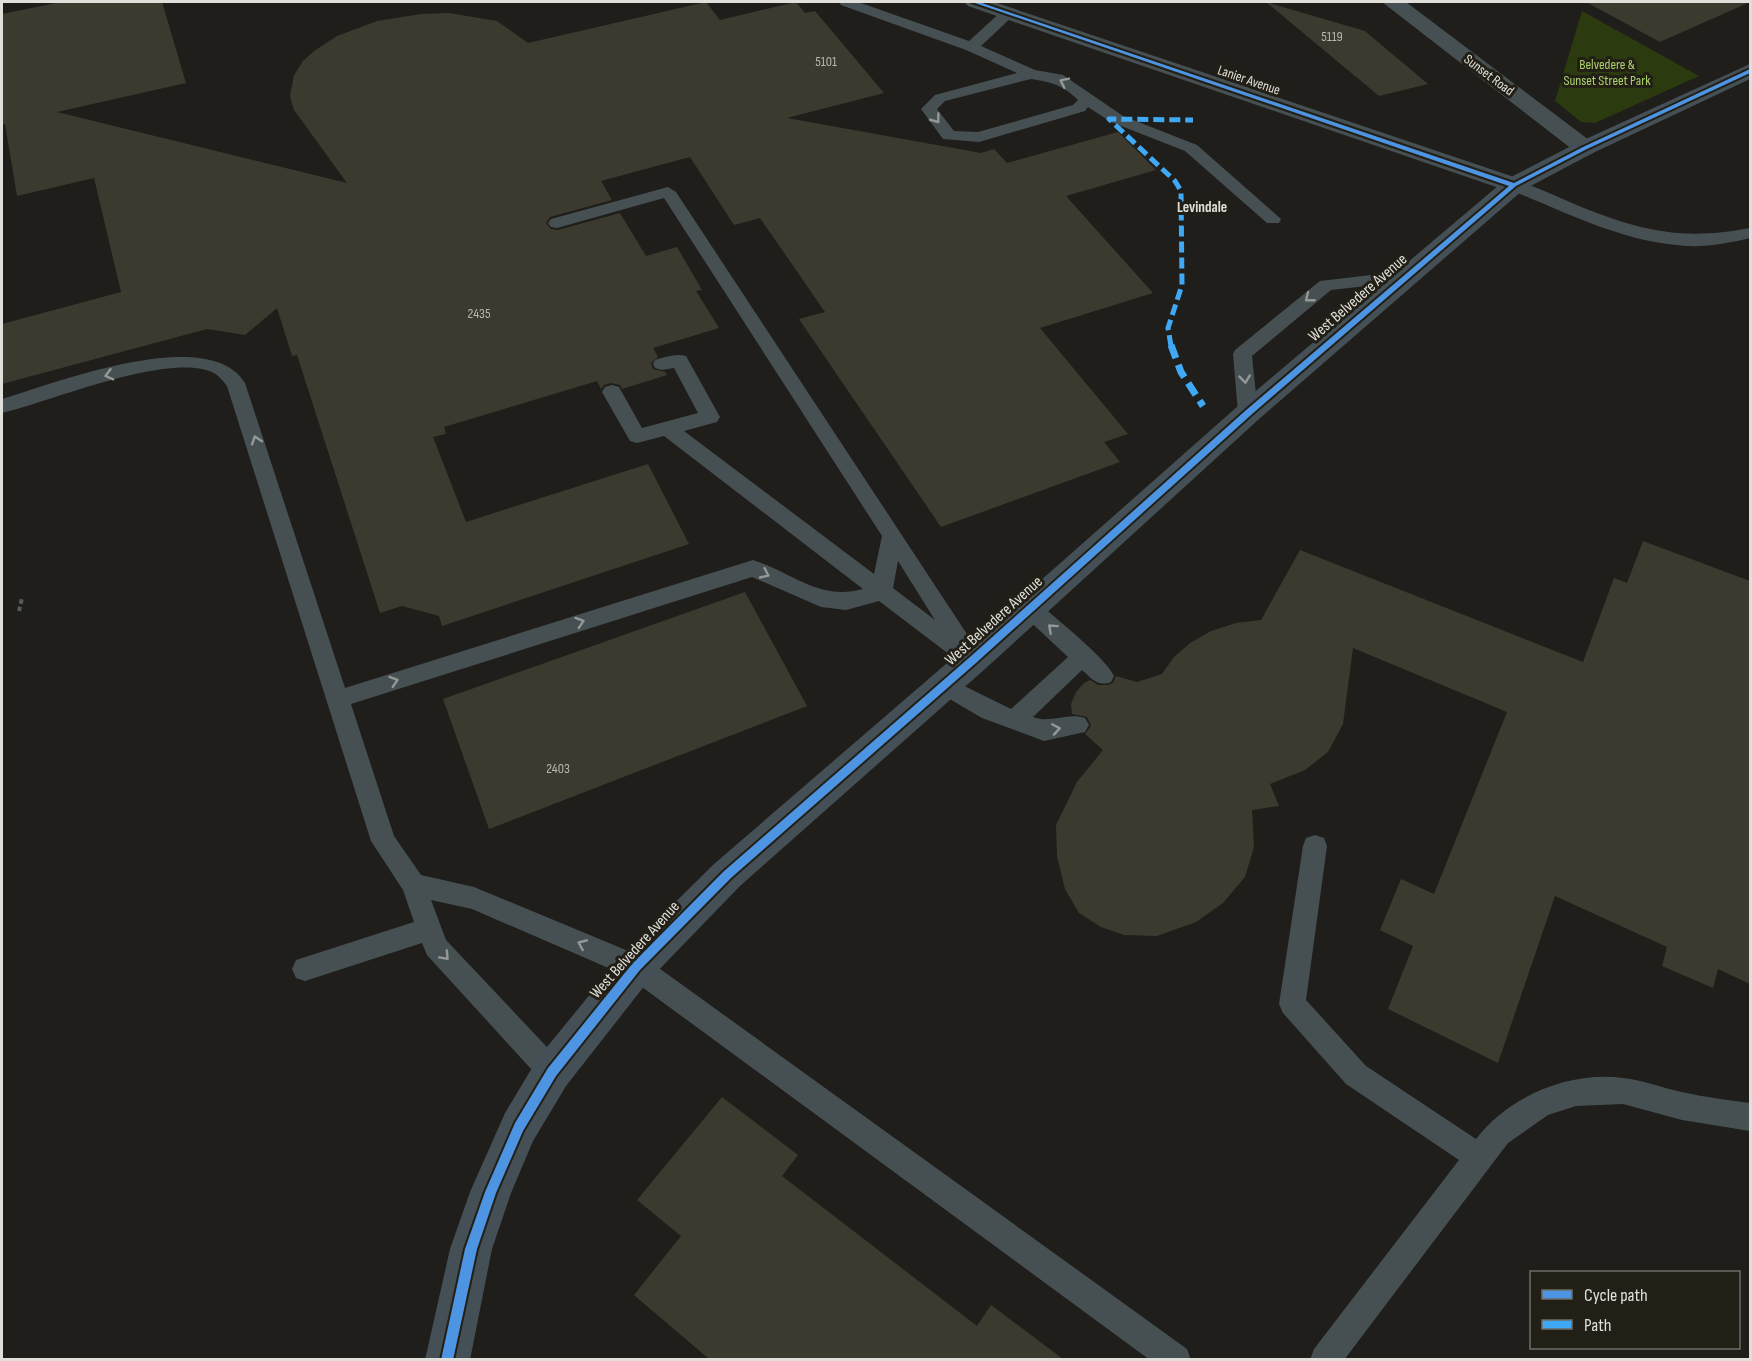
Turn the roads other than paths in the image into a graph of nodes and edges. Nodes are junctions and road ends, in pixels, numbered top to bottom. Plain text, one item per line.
1 (846, 2) edge
2 (975, 2) edge
3 (1393, 2) edge
4 (1008, 13) junction
5 (971, 47) junction
6 (1750, 71) edge
7 (1031, 74) junction
8 (975, 76) junction
9 (1086, 99) junction
10 (1585, 148) junction
11 (1514, 184) junction
12 (1273, 219) dead end
13 (557, 223) dead end
14 (1750, 233) edge
15 (1405, 277) junction
16 (662, 364) dead end
17 (612, 392) dead end
18 (2, 406) edge
19 (1248, 413) junction
20 (667, 428) junction
21 (892, 536) junction
22 (881, 592) junction
23 (1031, 609) junction
24 (1083, 656) junction
25 (973, 660) junction
26 (1103, 676) dead end
27 (945, 685) junction
28 (338, 699) junction
29 (1015, 720) junction
30 (1077, 725) dead end
31 (1315, 846) dead end
32 (413, 885) junction
33 (429, 929) junction
34 (636, 967) junction
35 (305, 969) dead end
36 (552, 1072) junction
37 (1750, 1117) edge
38 (1479, 1157) junction
39 (447, 1359) edge
40 (1176, 1359) edge
41 (1324, 1359) edge

1 - 5 lane
2 - 4 street, Lanier Avenue
3 - 10 street, Sunset Road
4 - 5 lane
4 - 11 street, Lanier Avenue
5 - 7 lane
5 - 8 lane
6 - 10 main road, West Belvedere Avenue
7 - 8 lane
9 -> 7 lane
8 -> 9 lane
9 - 12 lane
10 - 11 main road, West Belvedere Avenue
11 - 14 lane
11 - 15 main road, West Belvedere Avenue
13 - 21 lane
15 - 19 main road, West Belvedere Avenue
15 -> 19 lane
16 - 20 lane
17 - 20 lane
28 -> 18 lane
19 - 23 main road, West Belvedere Avenue
20 - 22 lane
21 - 22 lane
21 - 25 lane
22 - 25 lane
28 -> 22 lane
24 -> 23 lane
23 - 25 main road, West Belvedere Avenue
24 - 26 lane
24 - 29 lane
25 - 27 main road, West Belvedere Avenue
27 - 29 lane
27 - 34 main road, West Belvedere Avenue
28 - 32 lane
29 -> 30 lane
31 - 38 lane
32 - 33 lane
34 -> 32 lane
33 - 35 lane
33 -> 36 lane
34 - 36 main road, West Belvedere Avenue
34 - 40 lane
36 - 39 main road, West Belvedere Avenue
37 - 38 lane
38 - 41 lane

